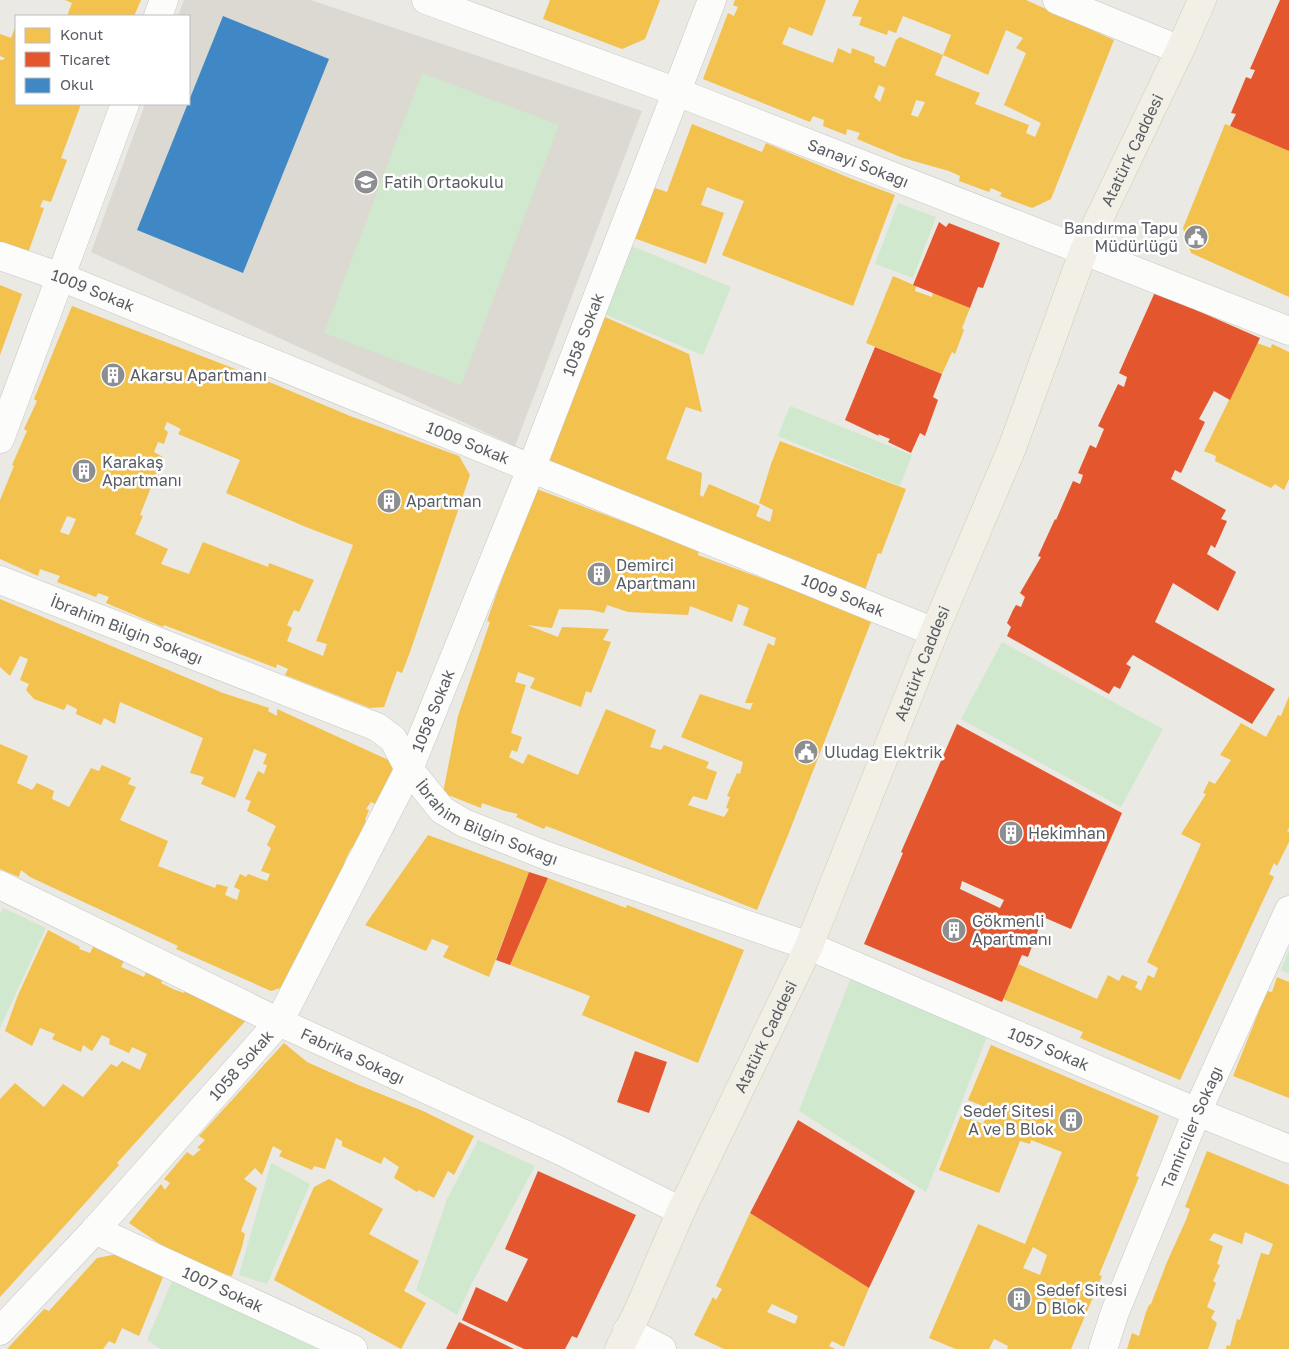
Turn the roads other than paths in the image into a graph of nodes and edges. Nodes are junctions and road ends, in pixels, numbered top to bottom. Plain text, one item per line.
1 (164, 0) edge
2 (426, 0) edge
3 (712, 0) edge
4 (1057, 0) edge
5 (1202, 0) edge
6 (158, 15) edge
7 (1180, 50) junction
8 (677, 92) junction
9 (125, 105) edge
10 (1084, 250) junction
11 (0, 256) edge
12 (61, 277) junction
13 (1289, 330) edge
14 (0, 439) edge
15 (531, 469) junction
16 (0, 580) edge
17 (934, 632) junction
18 (410, 769) junction
19 (0, 885) edge
20 (1289, 910) edge
21 (809, 946) junction
22 (279, 1022) junction
23 (1197, 1112) junction
24 (1289, 1149) edge
25 (681, 1211) junction
26 (95, 1230) junction
27 (0, 1331) edge
28 (623, 1340) edge
29 (353, 1349) edge
30 (662, 1349) edge
31 (1103, 1349) edge

1 - 6 street
2 - 8 street, Sanayi Sokağı
3 - 8 street, 1058 Sokak
4 - 7 street
5 - 7 main road, Atatürk Caddesi
7 - 10 main road, Atatürk Caddesi
8 - 10 street, Sanayi Sokağı
8 - 15 street, 1058 Sokak
9 - 12 street
10 - 13 street, Sanayi Sokağı
10 - 17 main road, Atatürk Caddesi
11 - 12 street, 1009 Sokak
12 - 14 street
12 - 15 street, 1009 Sokak
15 - 17 street, 1009 Sokak
15 - 18 street, 1058 Sokak
16 - 18 street, İbrahim Bilgin Sokağı
17 - 21 main road, Atatürk Caddesi
18 - 21 street, İbrahim Bilgin Sokağı
18 - 22 street, 1058 Sokak
19 - 22 street, Fabrika Sokağı
20 - 23 street, Tamirciler Sokağı
21 - 23 street, 1057 Sokak
21 - 25 main road, Atatürk Caddesi
22 - 25 street, Fabrika Sokağı
22 - 26 street, 1058 Sokak
23 - 24 street, 1057 Sokak
23 - 31 street, Tamirciler Sokağı
25 - 28 main road, Atatürk Caddesi
26 - 27 street, 1058 Sokak
26 - 29 street, 1007 Sokak
28 - 30 street

